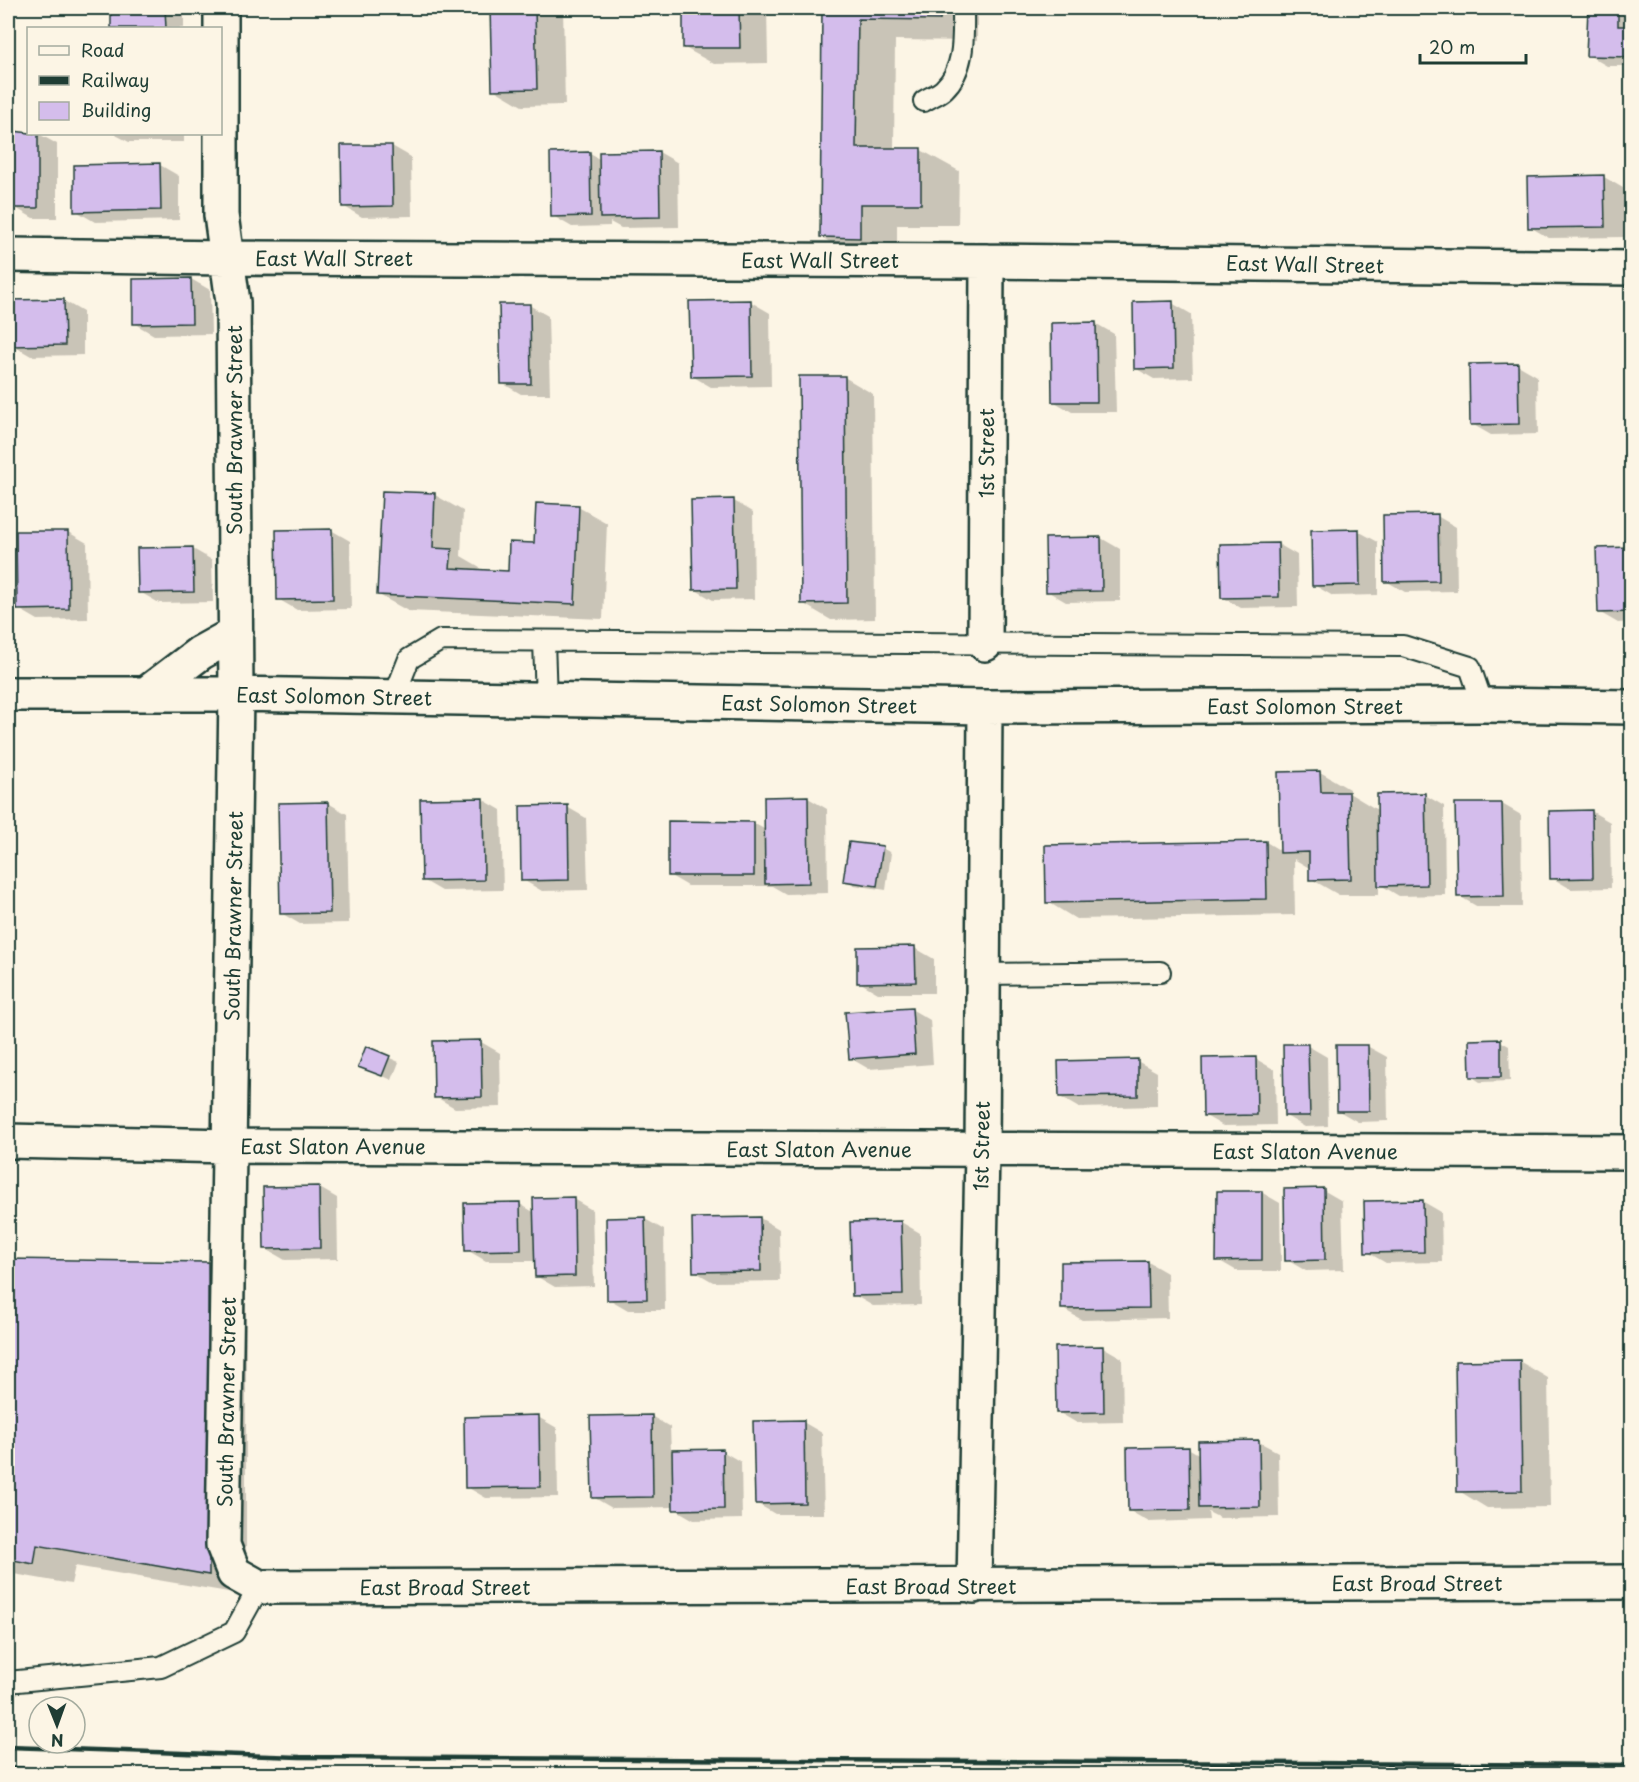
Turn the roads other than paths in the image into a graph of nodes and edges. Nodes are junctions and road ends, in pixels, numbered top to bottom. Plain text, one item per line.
1 (221, 8) edge
2 (963, 8) edge
3 (221, 27) edge
4 (924, 101) dead end
5 (221, 135) edge
6 (8, 255) edge
7 (227, 258) junction
8 (987, 261) junction
9 (1632, 268) edge
10 (236, 633) junction
11 (544, 641) junction
12 (985, 645) junction
13 (8, 694) edge
14 (146, 694) junction
15 (236, 694) junction
16 (394, 697) junction
17 (546, 700) junction
18 (1483, 705) junction
19 (985, 707) junction
20 (1632, 707) edge
21 (1160, 972) dead end
22 (983, 974) junction
23 (8, 1141) edge
24 (230, 1146) junction
25 (982, 1150) junction
26 (1632, 1152) edge
27 (246, 1580) junction
28 (1632, 1582) edge
29 (974, 1586) junction
30 (8, 1682) edge

1 - 3 street, South Brawner Street
2 - 4 lane
5 - 7 street, South Brawner Street
6 - 7 street, East Wall Street
7 - 8 street, East Wall Street
7 - 10 street, South Brawner Street
8 - 9 street, East Wall Street
8 - 12 street, 1st Street
10 - 14 street
10 - 15 street, South Brawner Street
11 - 12 lane
11 - 16 lane
11 - 17 lane
12 - 18 lane
13 - 14 street, East Solomon Street
14 - 15 street, East Solomon Street
15 - 16 street, East Solomon Street
15 - 24 street, South Brawner Street
16 - 17 street, East Solomon Street
17 - 19 street, East Solomon Street
18 - 19 street, East Solomon Street
18 - 20 street, East Solomon Street
19 - 22 street, 1st Street
21 - 22 lane
22 - 25 street, 1st Street
23 - 24 street, East Slaton Avenue
24 - 25 street, East Slaton Avenue
24 - 27 street, South Brawner Street
25 - 26 street, East Slaton Avenue
25 - 29 street, 1st Street
27 - 29 street, East Broad Street
27 - 30 lane
28 - 29 street, East Broad Street

